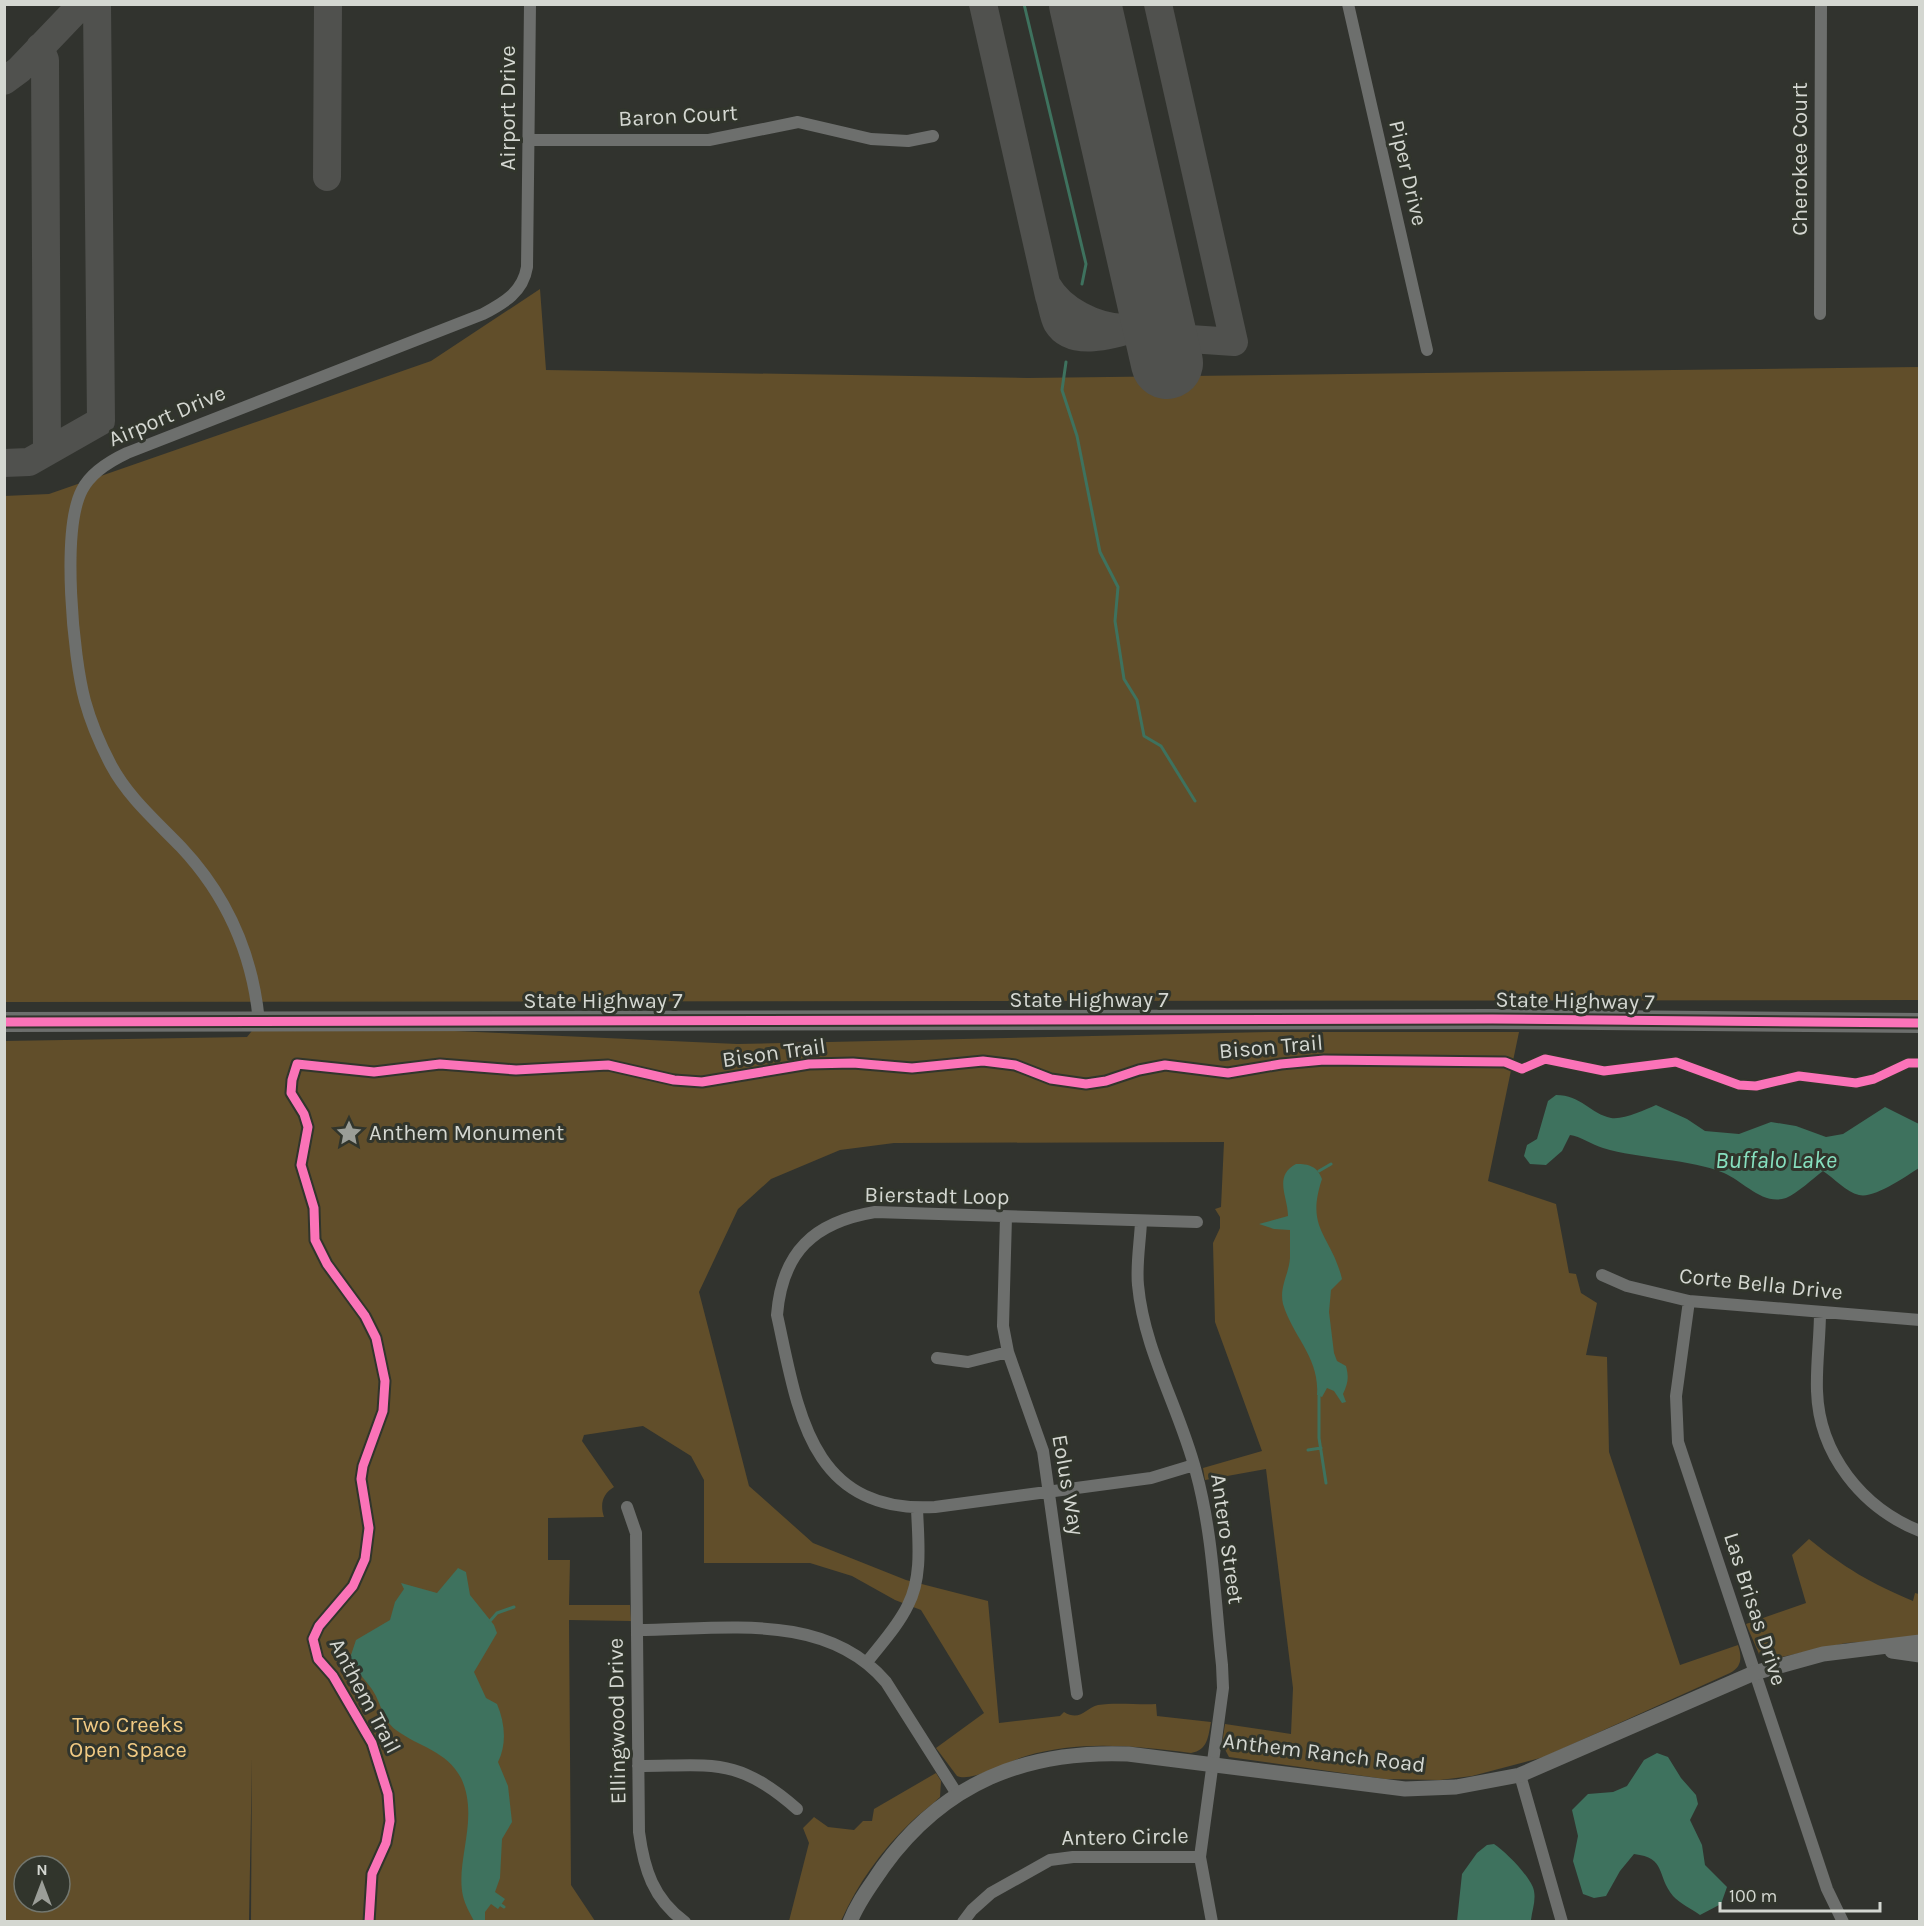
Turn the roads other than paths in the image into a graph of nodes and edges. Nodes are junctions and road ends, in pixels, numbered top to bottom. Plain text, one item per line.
1 (530, 4) edge
2 (1348, 4) edge
3 (1821, 4) edge
4 (933, 136) dead end
5 (528, 140) junction
6 (1820, 314) dead end
7 (1427, 350) dead end
8 (4, 1022) edge
9 (259, 1022) junction
10 (1920, 1023) edge
11 (1006, 1217) junction
12 (1141, 1222) junction
13 (1197, 1222) dead end
14 (1602, 1275) dead end
15 (1689, 1300) junction
16 (1820, 1312) junction
17 (1920, 1320) edge
18 (1008, 1352) junction
19 (937, 1358) dead end
20 (1194, 1464) junction
21 (1050, 1492) junction
22 (627, 1507) dead end
23 (917, 1508) junction
24 (1920, 1531) edge
25 (637, 1630) junction
26 (1920, 1642) edge
27 (1874, 1648) junction
28 (1920, 1655) edge
29 (867, 1662) junction
30 (1754, 1673) junction
31 (1077, 1694) dead end
32 (1213, 1762) junction
33 (638, 1766) junction
34 (1520, 1775) junction
35 (957, 1794) junction
36 (797, 1809) dead end
37 (1200, 1857) junction
38 (685, 1922) edge
39 (850, 1922) edge
40 (963, 1922) edge
41 (1212, 1922) edge
42 (1562, 1922) edge
43 (1843, 1922) edge

1 - 5 street, Airport Drive
2 - 7 street, Piper Drive
3 - 6 street, Cherokee Court
4 - 5 street, Baron Court
5 - 9 street, Airport Drive
8 - 9 main road, State Highway 7
9 - 10 main road, State Highway 7
11 - 12 street, Bierstadt Loop
11 - 18 street, Eolus Way
11 - 23 street, Bierstadt Loop
12 - 13 street, Bierstadt Loop
12 - 20 street, Antero Street
14 - 15 street, Corte Bella Drive
15 - 16 street, Corte Bella Drive
15 - 30 street, Las Brisas Drive
16 - 17 street, Corte Bella Drive
16 - 24 street
18 - 19 street
18 - 21 street, Eolus Way
20 - 21 street, Bierstadt Loop
20 - 32 street, Antero Street
21 - 23 street, Bierstadt Loop
21 - 31 street, Eolus Way
22 - 25 street, Ellingwood Drive
23 - 29 street
25 - 29 street
25 - 33 street, Ellingwood Drive
26 - 27 street, Anthem Ranch Road
27 - 28 street, Anthem Ranch Road
27 - 30 street, Anthem Ranch Road
29 - 35 street
30 - 34 street, Anthem Ranch Road
30 - 43 street, Las Brisas Drive
32 - 34 street, Anthem Ranch Road
32 - 35 street, Anthem Ranch Road
32 - 37 street, Antero Circle
33 - 36 street
33 - 38 street, Ellingwood Drive
34 - 42 street
35 - 39 street, Anthem Ranch Road
37 - 40 street, Antero Circle
37 - 41 street, Antero Circle

